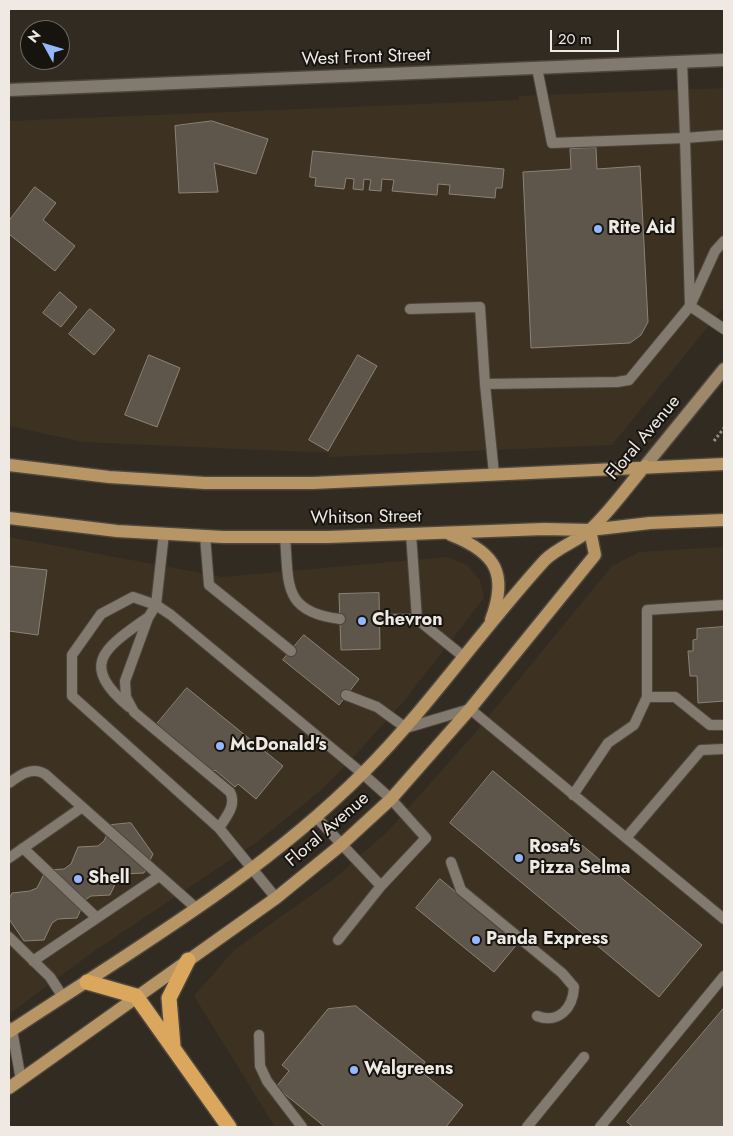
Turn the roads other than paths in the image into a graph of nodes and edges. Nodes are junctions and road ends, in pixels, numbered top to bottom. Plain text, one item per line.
1 (724, 60) edge
2 (682, 61) junction
3 (537, 68) junction
4 (9, 90) edge
5 (724, 135) edge
6 (685, 138) junction
7 (724, 241) edge
8 (690, 306) junction
9 (410, 309) dead end
10 (724, 329) edge
11 (724, 369) edge
12 (485, 384) junction
13 (724, 464) edge
14 (9, 465) edge
15 (645, 466) junction
16 (494, 474) junction
17 (9, 518) edge
18 (724, 520) edge
19 (590, 530) junction
20 (164, 533) junction
21 (447, 533) junction
22 (411, 534) junction
23 (205, 536) junction
24 (285, 537) junction
25 (156, 604) junction
26 (724, 604) edge
27 (148, 618) junction
28 (340, 619) dead end
29 (380, 619) dead end
30 (417, 619) junction
31 (488, 628) junction
32 (291, 651) dead end
33 (464, 657) junction
34 (346, 696) dead end
35 (647, 697) junction
36 (470, 710) junction
37 (134, 712) junction
38 (724, 725) edge
39 (406, 728) junction
40 (724, 749) edge
41 (363, 774) junction
42 (9, 782) edge
43 (574, 795) junction
44 (391, 799) junction
45 (81, 808) junction
46 (316, 817) junction
47 (219, 828) junction
48 (626, 838) junction
49 (341, 845) junction
50 (23, 848) junction
51 (9, 858) edge
52 (451, 862) dead end
53 (253, 869) junction
54 (159, 876) junction
55 (381, 886) junction
56 (276, 898) junction
57 (196, 908) junction
58 (97, 918) junction
59 (724, 919) edge
60 (9, 937) edge
61 (338, 940) dead end
62 (188, 960) junction
63 (33, 961) junction
64 (724, 976) edge
65 (87, 982) junction
66 (136, 996) junction
67 (63, 998) junction
68 (537, 1016) dead end
69 (10, 1029) edge
70 (259, 1036) dead end
71 (173, 1047) junction
72 (584, 1057) dead end
73 (20, 1080) junction
74 (9, 1088) edge
75 (229, 1127) edge
76 (302, 1127) edge
77 (527, 1127) edge
78 (600, 1127) edge

1 - 2 street, West Front Street
2 - 3 street, West Front Street
2 - 6 lane
3 - 4 street, West Front Street
3 - 6 lane
5 - 6 lane
6 - 8 lane
7 - 8 lane
8 - 10 lane
8 - 12 lane
9 - 12 lane
11 - 15 main road, Floral Avenue
12 - 16 lane
13 - 15 main road, Whitson Street
14 - 16 main road, Whitson Street
15 - 16 main road, Whitson Street
15 - 19 main road, Floral Avenue
17 - 20 main road, Whitson Street
18 - 19 main road, Whitson Street
19 - 21 main road, Whitson Street
19 - 31 main road, Floral Avenue
19 - 36 main road, Floral Avenue
20 - 23 main road, Whitson Street
20 - 25 lane
21 - 22 main road, Whitson Street
21 - 31 main road
22 - 24 main road, Whitson Street
22 - 30 lane
23 - 24 main road, Whitson Street
23 - 32 lane
24 - 28 lane
25 - 27 lane
25 - 41 lane
25 - 47 lane
26 - 35 lane
27 - 37 lane
27 - 37 lane
29 - 30 lane
30 - 33 lane
31 - 33 main road, Floral Avenue
33 - 39 main road, Floral Avenue
34 - 39 lane
35 - 38 lane
35 - 43 lane
36 - 39 lane
36 - 43 lane
36 - 44 main road, Floral Avenue
37 - 47 lane
39 - 41 main road, Floral Avenue
40 - 48 lane
41 - 44 lane
41 - 46 main road, Floral Avenue
42 - 45 lane
43 - 48 lane
44 - 49 main road, Floral Avenue
44 - 55 lane
45 - 50 lane
45 - 54 lane
46 - 49 lane
46 - 53 main road, Floral Avenue
47 - 53 lane
48 - 59 lane
49 - 55 lane
49 - 56 main road, Floral Avenue
50 - 51 lane
50 - 58 lane
52 - 68 lane
53 - 56 lane
53 - 57 main road, Floral Avenue
54 - 57 lane
54 - 58 lane
55 - 61 lane
56 - 62 main road, Floral Avenue
57 - 65 main road, Floral Avenue
58 - 63 lane
60 - 63 lane
62 - 66 main road, Floral Avenue
62 - 71 highway
63 - 67 lane
64 - 78 lane
65 - 66 highway
65 - 67 main road, Floral Avenue
66 - 71 highway
66 - 73 main road, Floral Avenue
67 - 69 main road, Floral Avenue
69 - 73 lane
70 - 76 lane
71 - 75 highway
72 - 77 lane
73 - 74 main road, Floral Avenue

